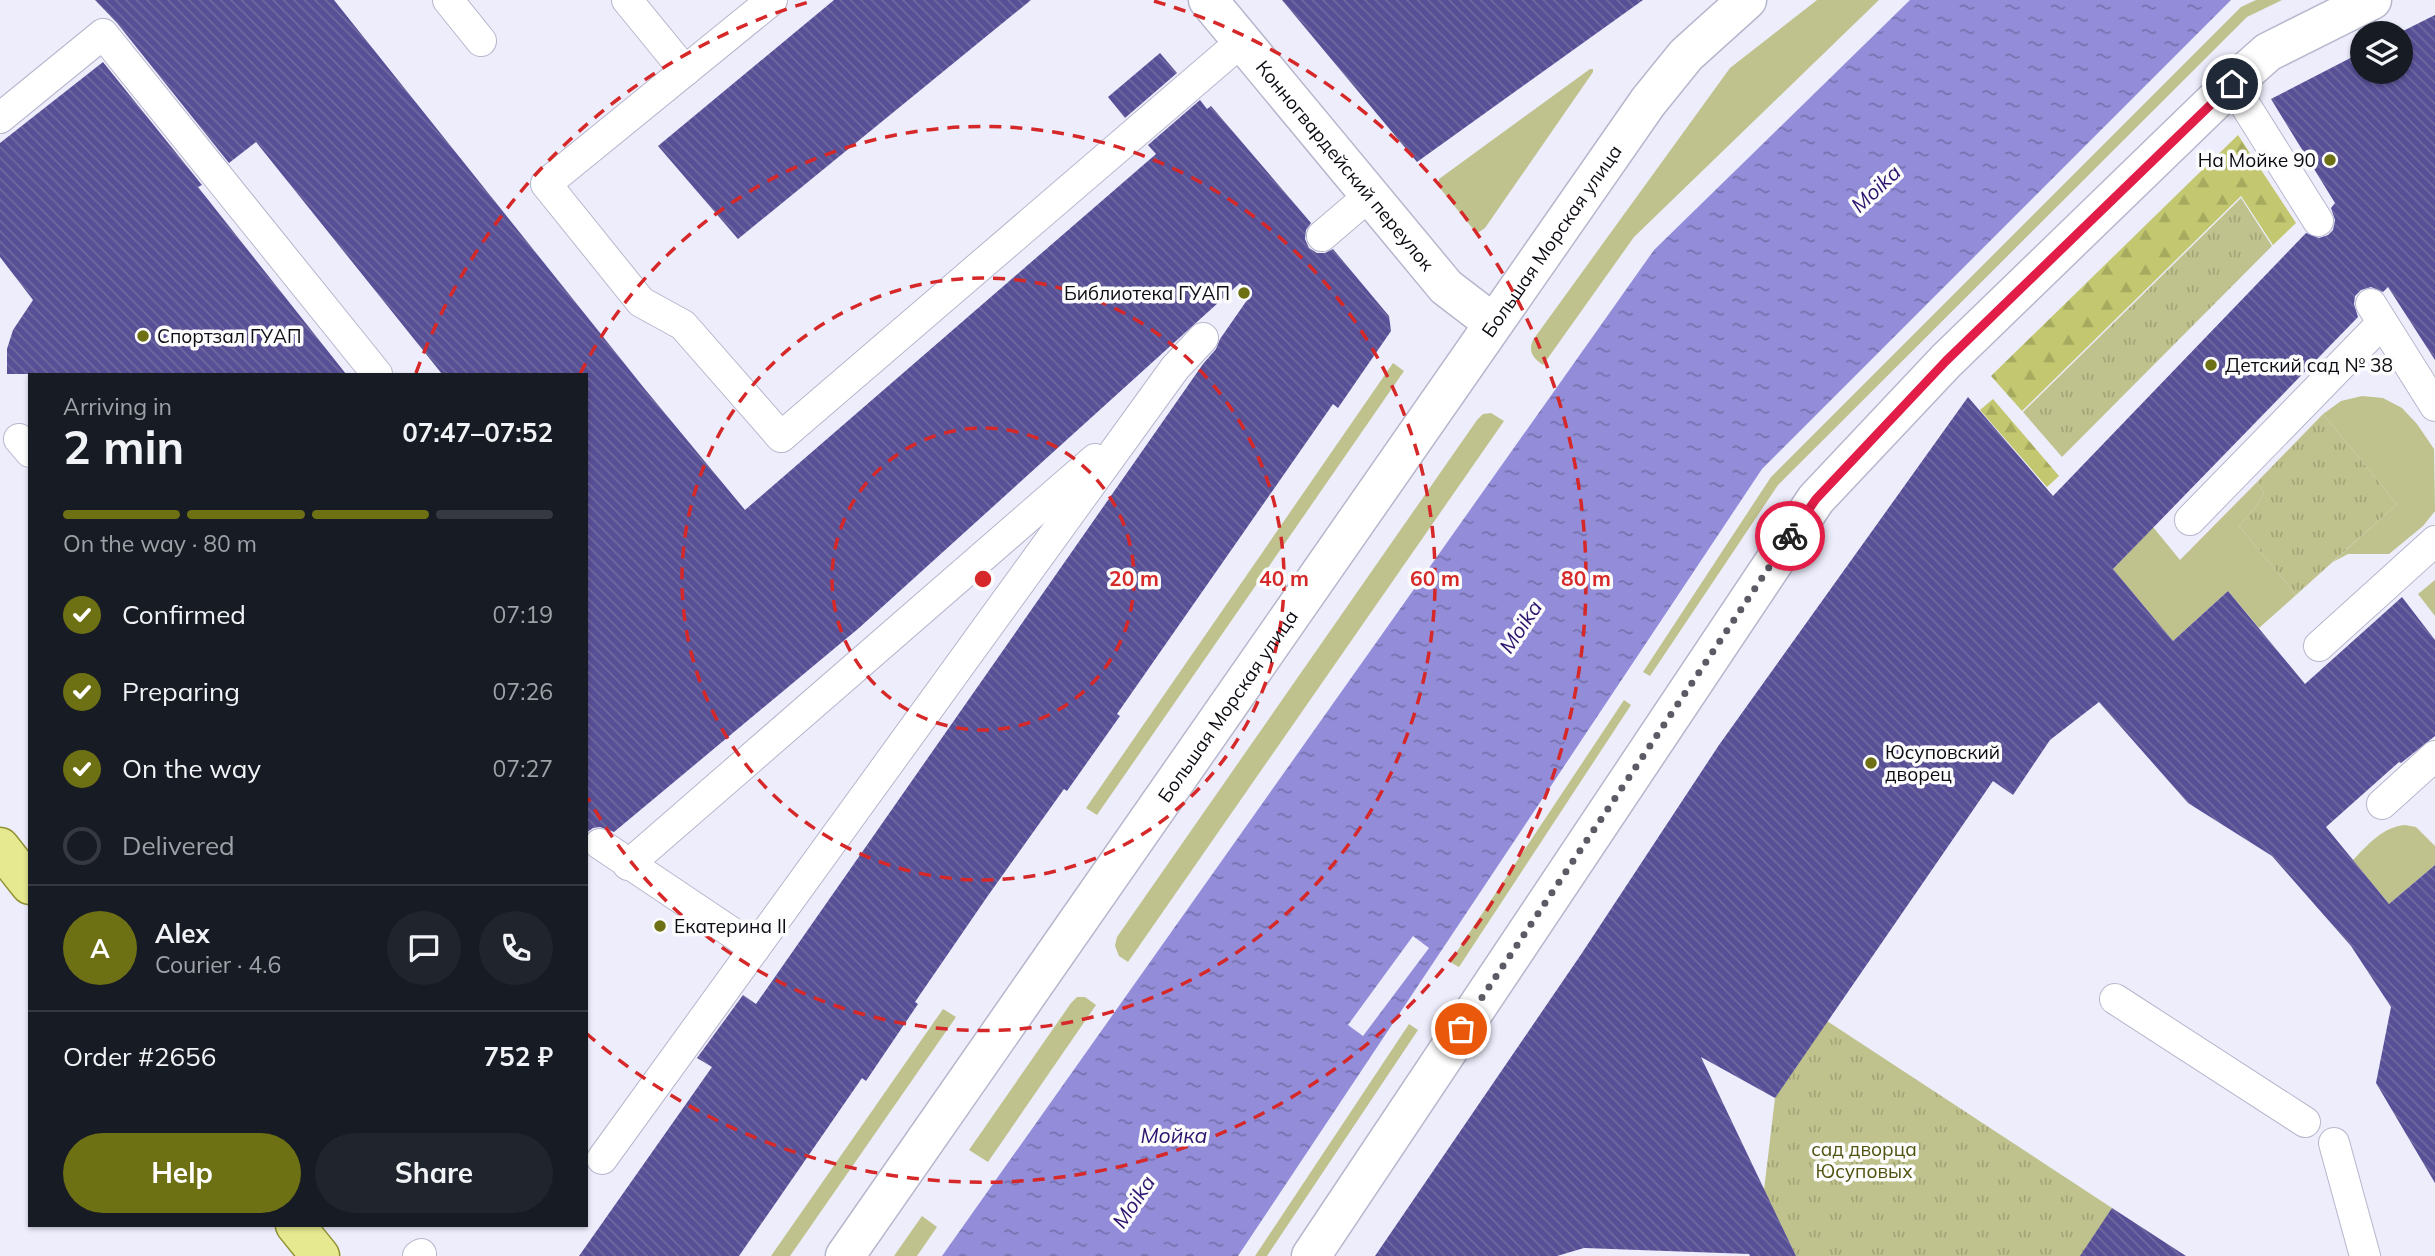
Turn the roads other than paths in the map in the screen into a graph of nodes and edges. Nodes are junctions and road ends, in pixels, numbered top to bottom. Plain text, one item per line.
1 (447, 0) edge
2 (627, 0) edge
3 (772, 0) edge
4 (1208, 0) edge
5 (2372, 0) edge
6 (1739, 3) edge
7 (481, 41) dead end
8 (1242, 41) junction
9 (685, 71) junction
10 (2232, 84) junction
11 (0, 118) edge
12 (1370, 195) junction
13 (2318, 221) dead end
14 (1322, 236) dead end
15 (1493, 323) junction
16 (1203, 338) dead end
17 (376, 373) edge
18 (2435, 406) edge
19 (1135, 424) junction
20 (2190, 520) dead end
21 (2435, 541) edge
22 (2319, 646) dead end
23 (2435, 756) edge
24 (2382, 804) dead end
25 (600, 845) dead end
26 (0, 847) edge
27 (628, 865) junction
28 (28, 882) edge
29 (755, 948) junction
30 (2115, 999) dead end
31 (2305, 1122) dead end
32 (2334, 1143) dead end
33 (603, 1160) dead end
34 (297, 1227) edge
35 (320, 1256) edge
36 (845, 1256) edge
37 (1311, 1256) edge
38 (2365, 1256) edge

1 - 7 lane
2 - 9 lane
3 - 9 lane
4 - 8 street, Конногвардейский переулок
5 - 10 street
6 - 15 street, Большая Морская улица
8 - 9 lane
8 - 12 street, Конногвардейский переулок
10 - 13 lane
10 - 37 street
11 - 17 lane
12 - 14 lane
12 - 15 street, Конногвардейский переулок
15 - 36 street, Большая Морская улица
16 - 19 lane
18 - 20 lane
19 - 27 lane
19 - 29 lane
21 - 22 lane
23 - 24 lane
25 - 27 lane
26 - 28 main road
27 - 29 lane
29 - 33 lane
30 - 31 lane
32 - 38 lane
34 - 35 main road

